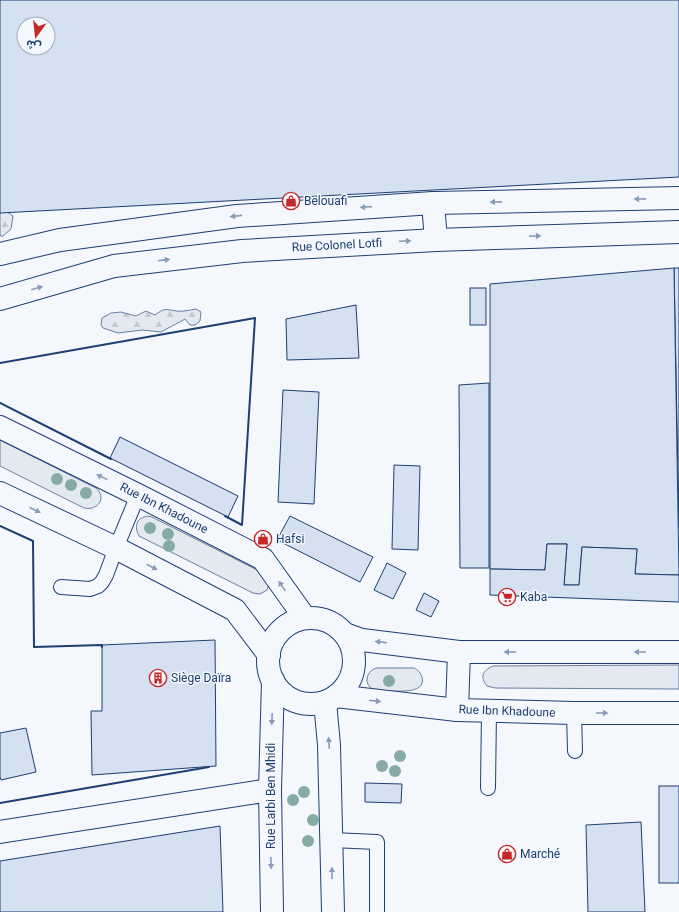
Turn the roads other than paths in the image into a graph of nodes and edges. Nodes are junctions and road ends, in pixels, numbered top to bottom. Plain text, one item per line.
1 (679, 198) edge
2 (433, 203) junction
3 (679, 232) edge
4 (436, 240) junction
5 (0, 254) edge
6 (0, 298) edge
7 (0, 427) edge
8 (0, 493) edge
9 (138, 495) junction
10 (116, 548) junction
11 (61, 587) dead end
12 (305, 618) junction
13 (345, 634) junction
14 (458, 652) junction
15 (679, 652) edge
16 (269, 655) junction
17 (273, 680) junction
18 (330, 699) junction
19 (457, 710) junction
20 (488, 711) junction
21 (574, 713) junction
22 (679, 713) edge
23 (574, 750) dead end
24 (488, 788) dead end
25 (270, 790) junction
26 (0, 832) edge
27 (332, 840) junction
28 (272, 912) edge
29 (333, 912) edge
30 (377, 912) edge

1 -> 2 street
2 - 4 street
2 -> 5 street
4 -> 3 street, Rue Colonel Lotfi
6 -> 4 street, Rue Colonel Lotfi
9 -> 7 street, Rue Ibn Khadoune
8 -> 10 street
9 - 10 lane
12 -> 9 street, Rue Ibn Khadoune
10 - 11 lane
10 -> 16 street
12 - 13 street
12 - 16 street
14 -> 13 street
13 - 18 street
15 -> 14 street
14 - 19 street
16 - 17 street
17 - 18 street
17 -> 25 street, Rue Larbi Ben Mhidi
18 -> 19 street, Rue Ibn Khadoune
27 -> 18 street
19 - 20 street, Rue Ibn Khadoune
20 - 21 street, Rue Ibn Khadoune
20 - 24 lane
21 -> 22 street, Rue Ibn Khadoune
21 - 23 lane
25 - 26 street
25 -> 28 street, Rue Larbi Ben Mhidi
29 -> 27 street
27 - 30 lane

